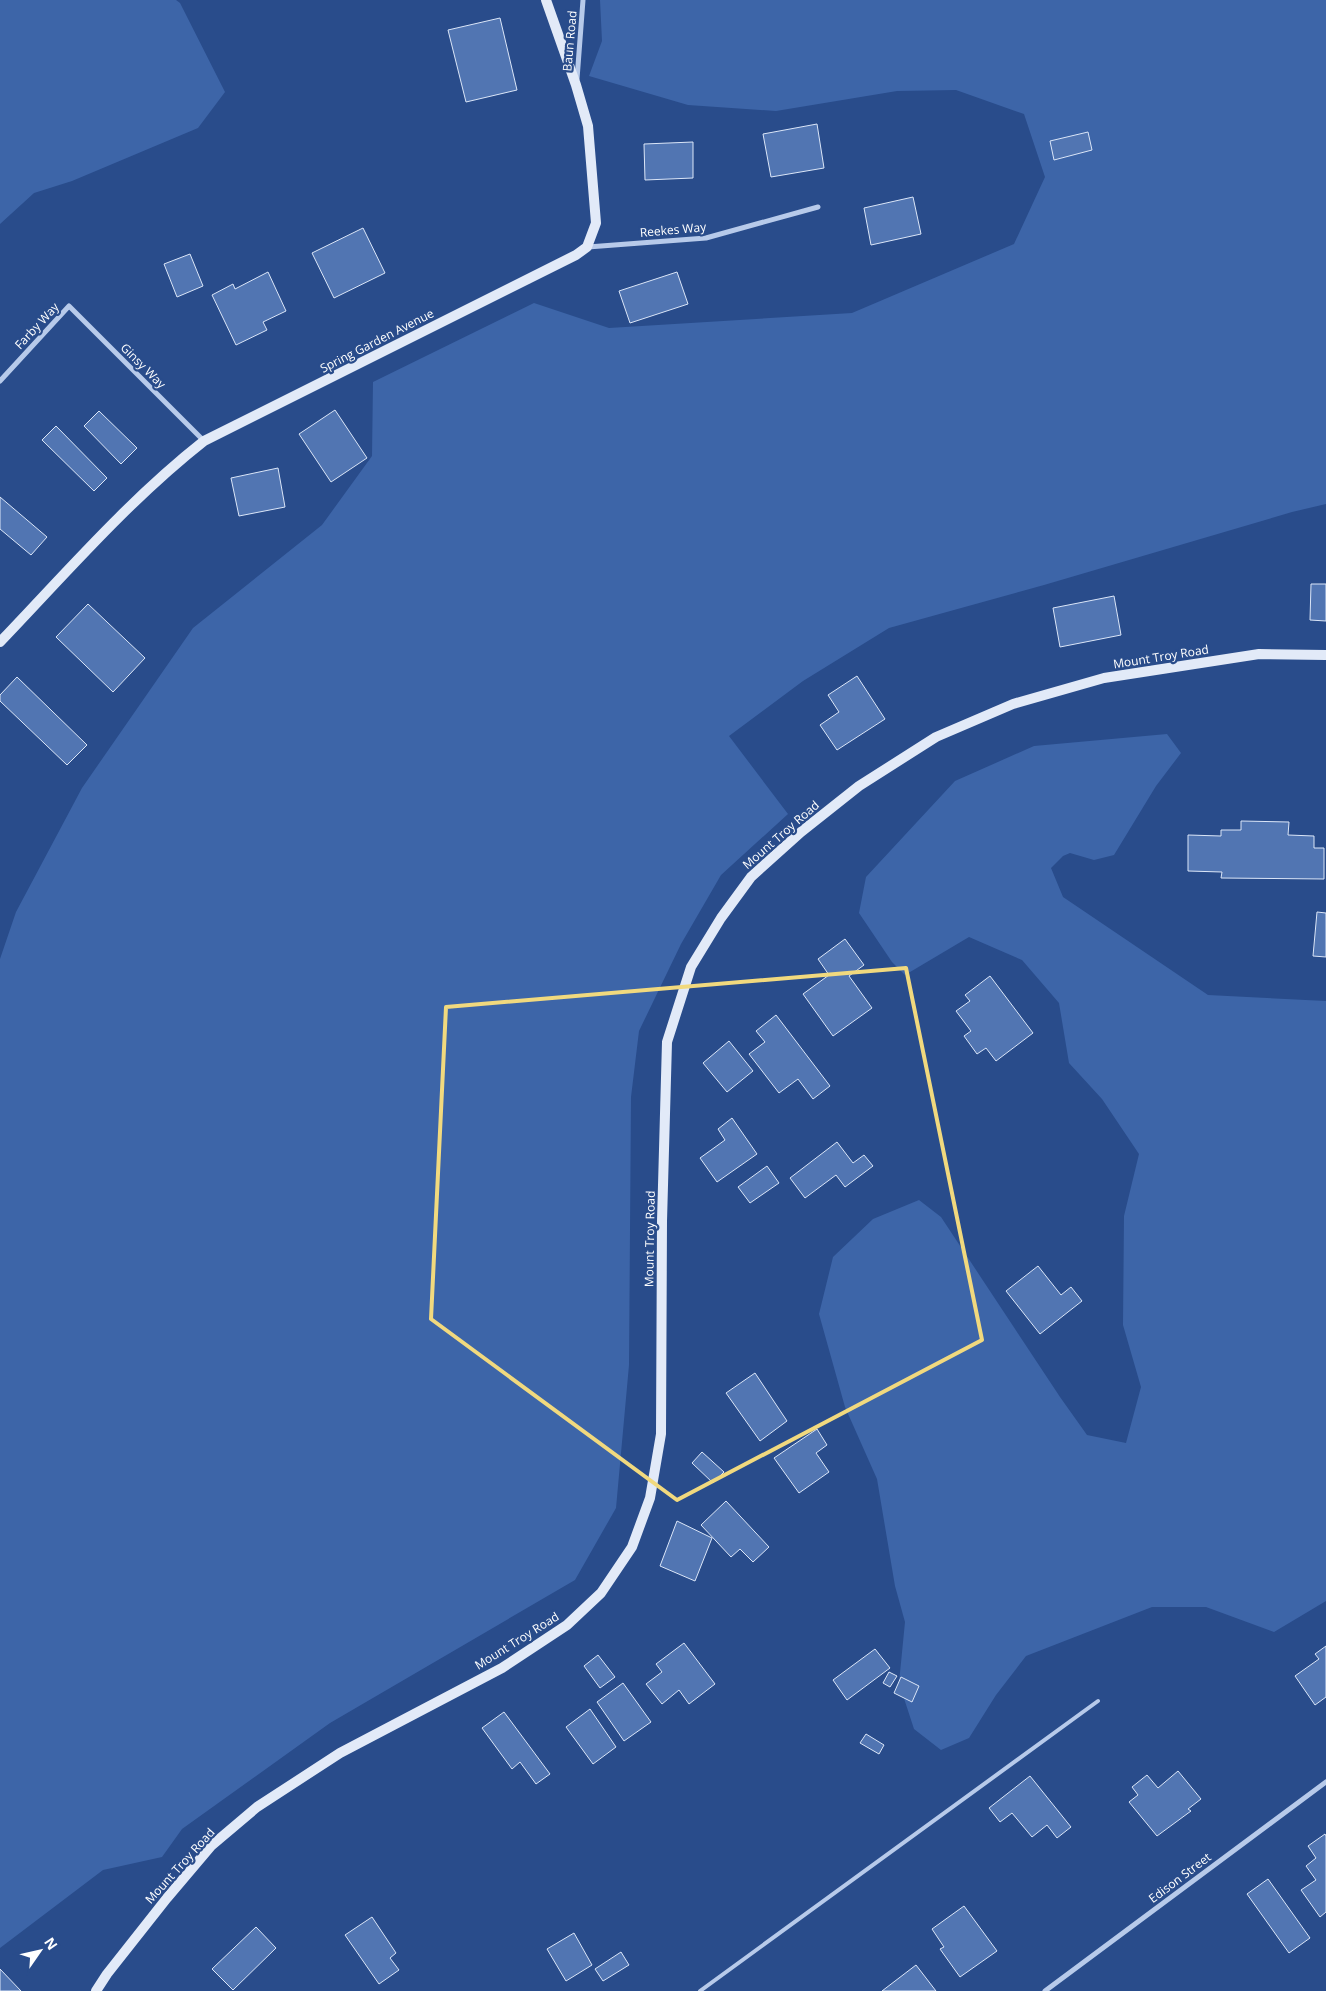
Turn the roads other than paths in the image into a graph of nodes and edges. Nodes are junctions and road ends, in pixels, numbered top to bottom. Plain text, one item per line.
1 (546, 0) edge
2 (583, 0) edge
3 (576, 84) junction
4 (818, 208) dead end
5 (588, 247) junction
6 (69, 306) joint
7 (0, 381) edge
8 (204, 441) junction
9 (0, 642) edge
10 (1326, 655) edge
11 (1098, 1700) dead end
12 (1326, 1782) edge
13 (1053, 1989) edge
14 (96, 1991) edge
15 (700, 1991) edge
16 (1045, 1991) edge

1 - 3 street
2 - 3 street, Baun Road
3 - 5 street
4 - 5 street, Reekes Way
5 - 8 street, Spring Garden Avenue
6 - 7 street, Farby Way
6 - 8 street, Ginsy Way
8 - 9 street, Spring Garden Avenue
10 - 14 street, Mount Troy Road
11 - 15 lane
12 - 13 street, Edison Street
13 - 16 street, Edison Street

